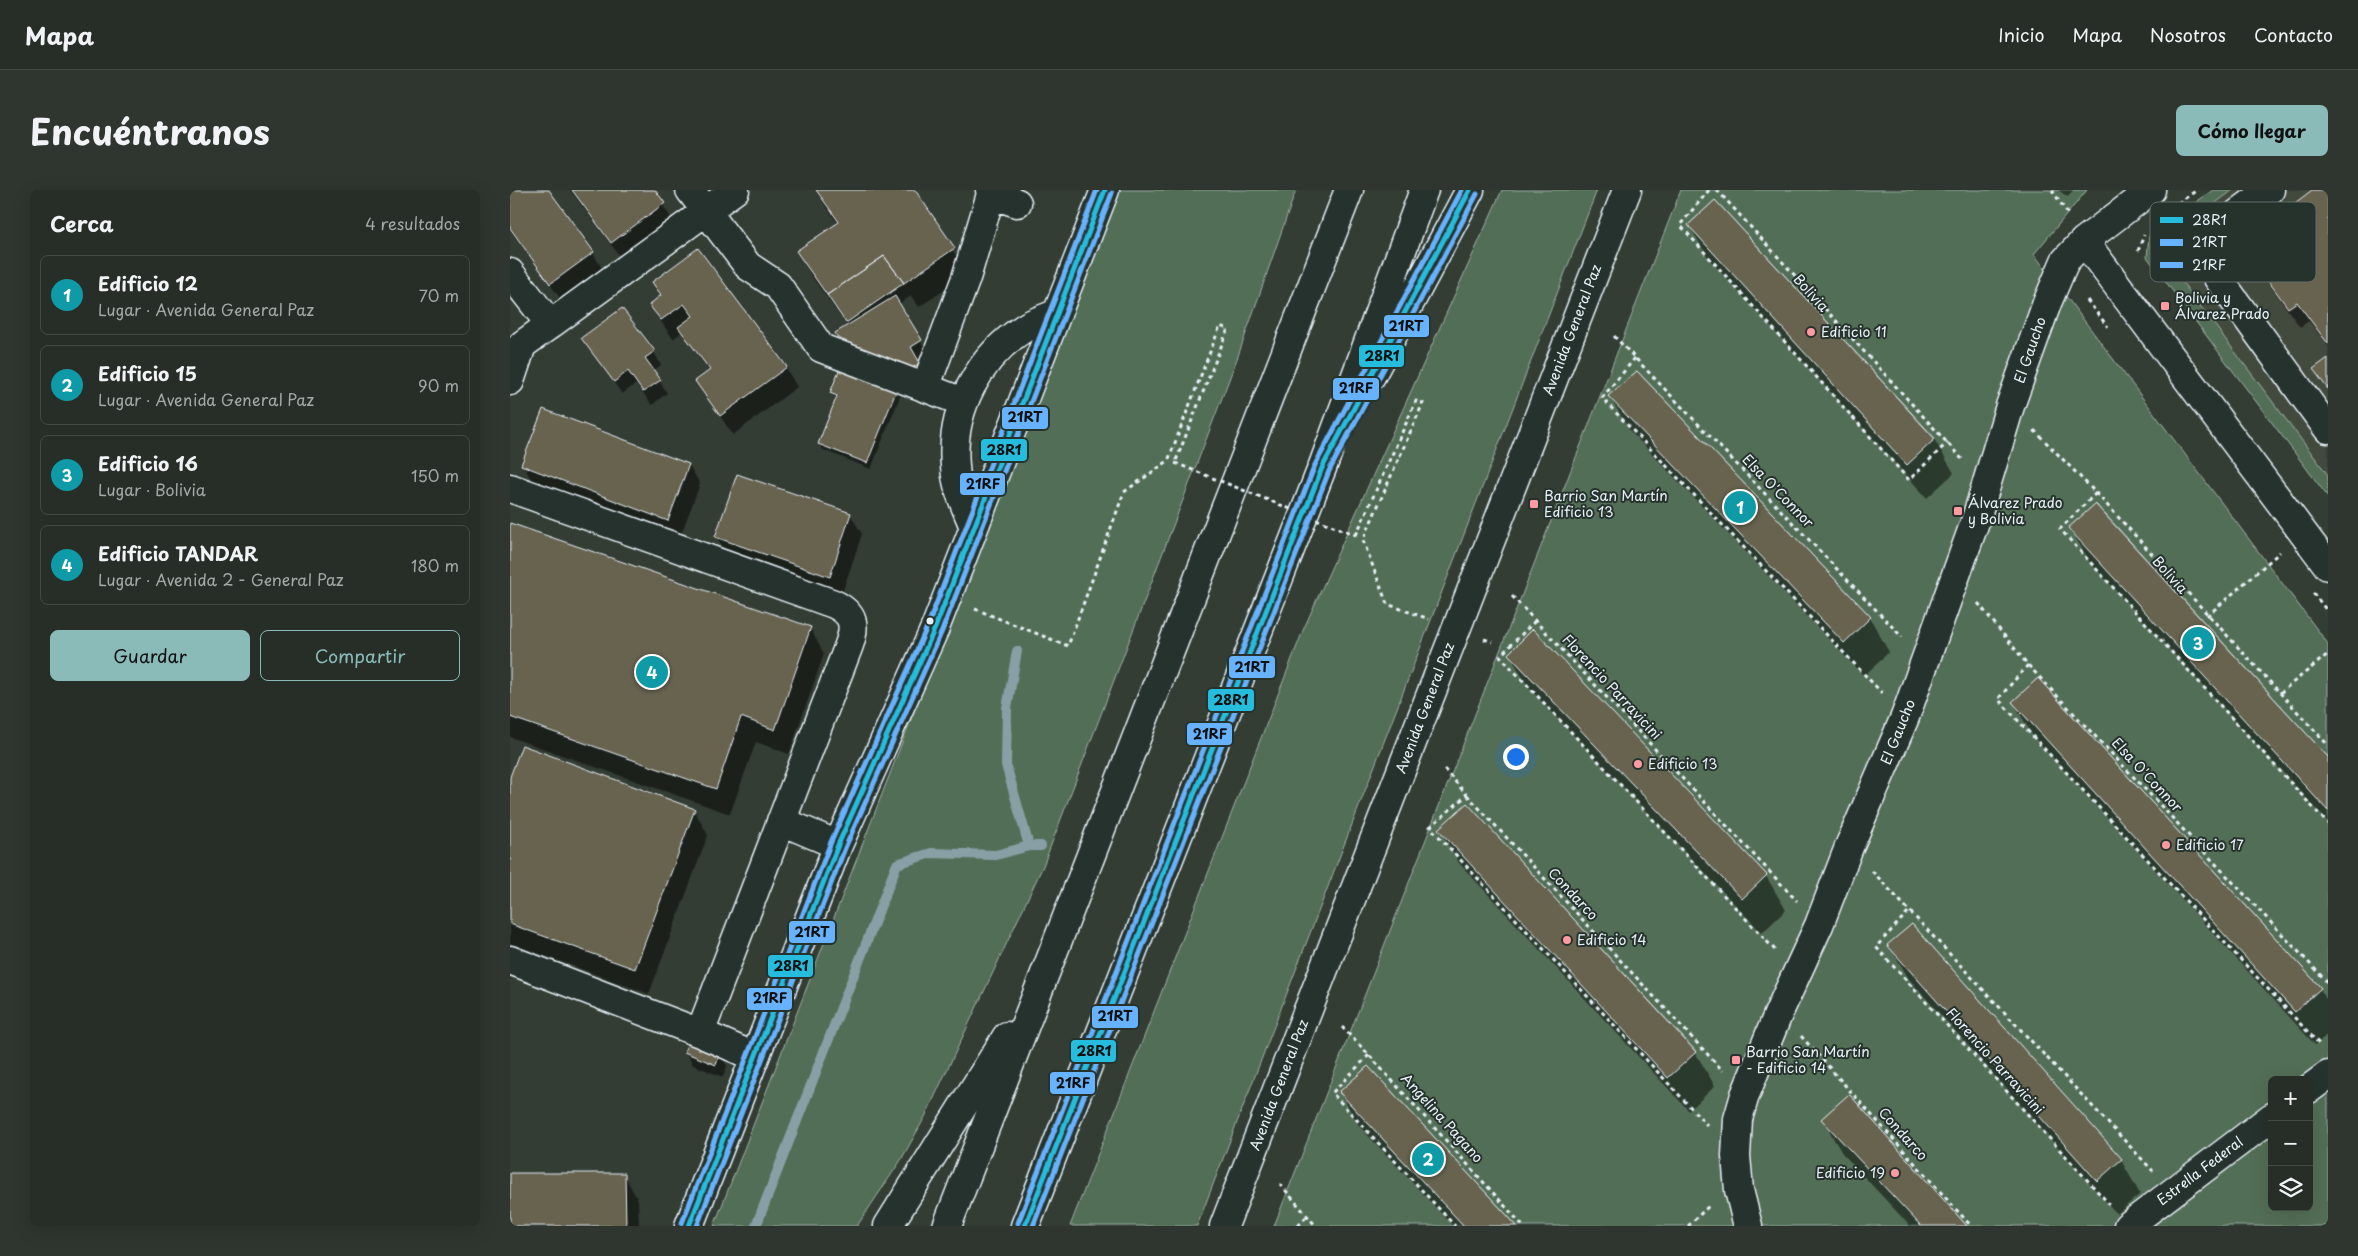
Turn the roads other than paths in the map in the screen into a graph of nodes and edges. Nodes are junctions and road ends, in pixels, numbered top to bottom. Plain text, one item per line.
1 (735, 190) edge
2 (1105, 190) edge
3 (1349, 190) edge
4 (1424, 190) edge
5 (1470, 190) edge
6 (1627, 190) edge
7 (2151, 190) edge
8 (2270, 190) edge
9 (990, 192) edge
10 (698, 201) edge
11 (2254, 202) edge
12 (1016, 204) dead end
13 (2084, 241) junction
14 (510, 273) edge
15 (2221, 282) edge
16 (1057, 313) junction
17 (550, 324) junction
18 (510, 381) edge
19 (925, 388) junction
20 (963, 402) junction
21 (2328, 429) edge
22 (1322, 468) junction
23 (510, 488) edge
24 (974, 527) junction
25 (2328, 566) edge
26 (781, 821) junction
27 (838, 845) junction
28 (510, 960) edge
29 (1043, 980) junction
30 (700, 1033) junction
31 (755, 1057) junction
32 (2328, 1075) edge
33 (2313, 1086) edge
34 (2268, 1120) edge
35 (689, 1226) edge
36 (888, 1226) edge
37 (947, 1226) edge
38 (1025, 1226) edge
39 (1224, 1226) edge
40 (1748, 1226) edge
41 (2128, 1226) edge

1 - 10 main road
2 - 16 main road
3 - 29 main road
4 - 22 main road
5 - 22 main road
6 - 39 main road, Avenida General Paz
7 - 13 main road, El Gaucho
8 - 11 main road
9 - 12 main road
9 - 19 main road
10 - 17 main road
10 - 19 main road
13 - 25 main road
13 - 40 main road, El Gaucho
14 - 17 main road
15 - 21 main road
16 - 20 main road
16 - 24 main road
17 - 18 main road
19 - 20 main road
20 - 24 main road
22 - 38 main road
23 - 26 main road
24 - 27 main road
26 - 27 main road
26 - 30 main road
27 - 31 main road
28 - 30 main road
29 - 36 main road
29 - 37 main road
30 - 31 main road
31 - 35 main road
32 - 33 main road
34 - 41 main road, Estrella Federal

